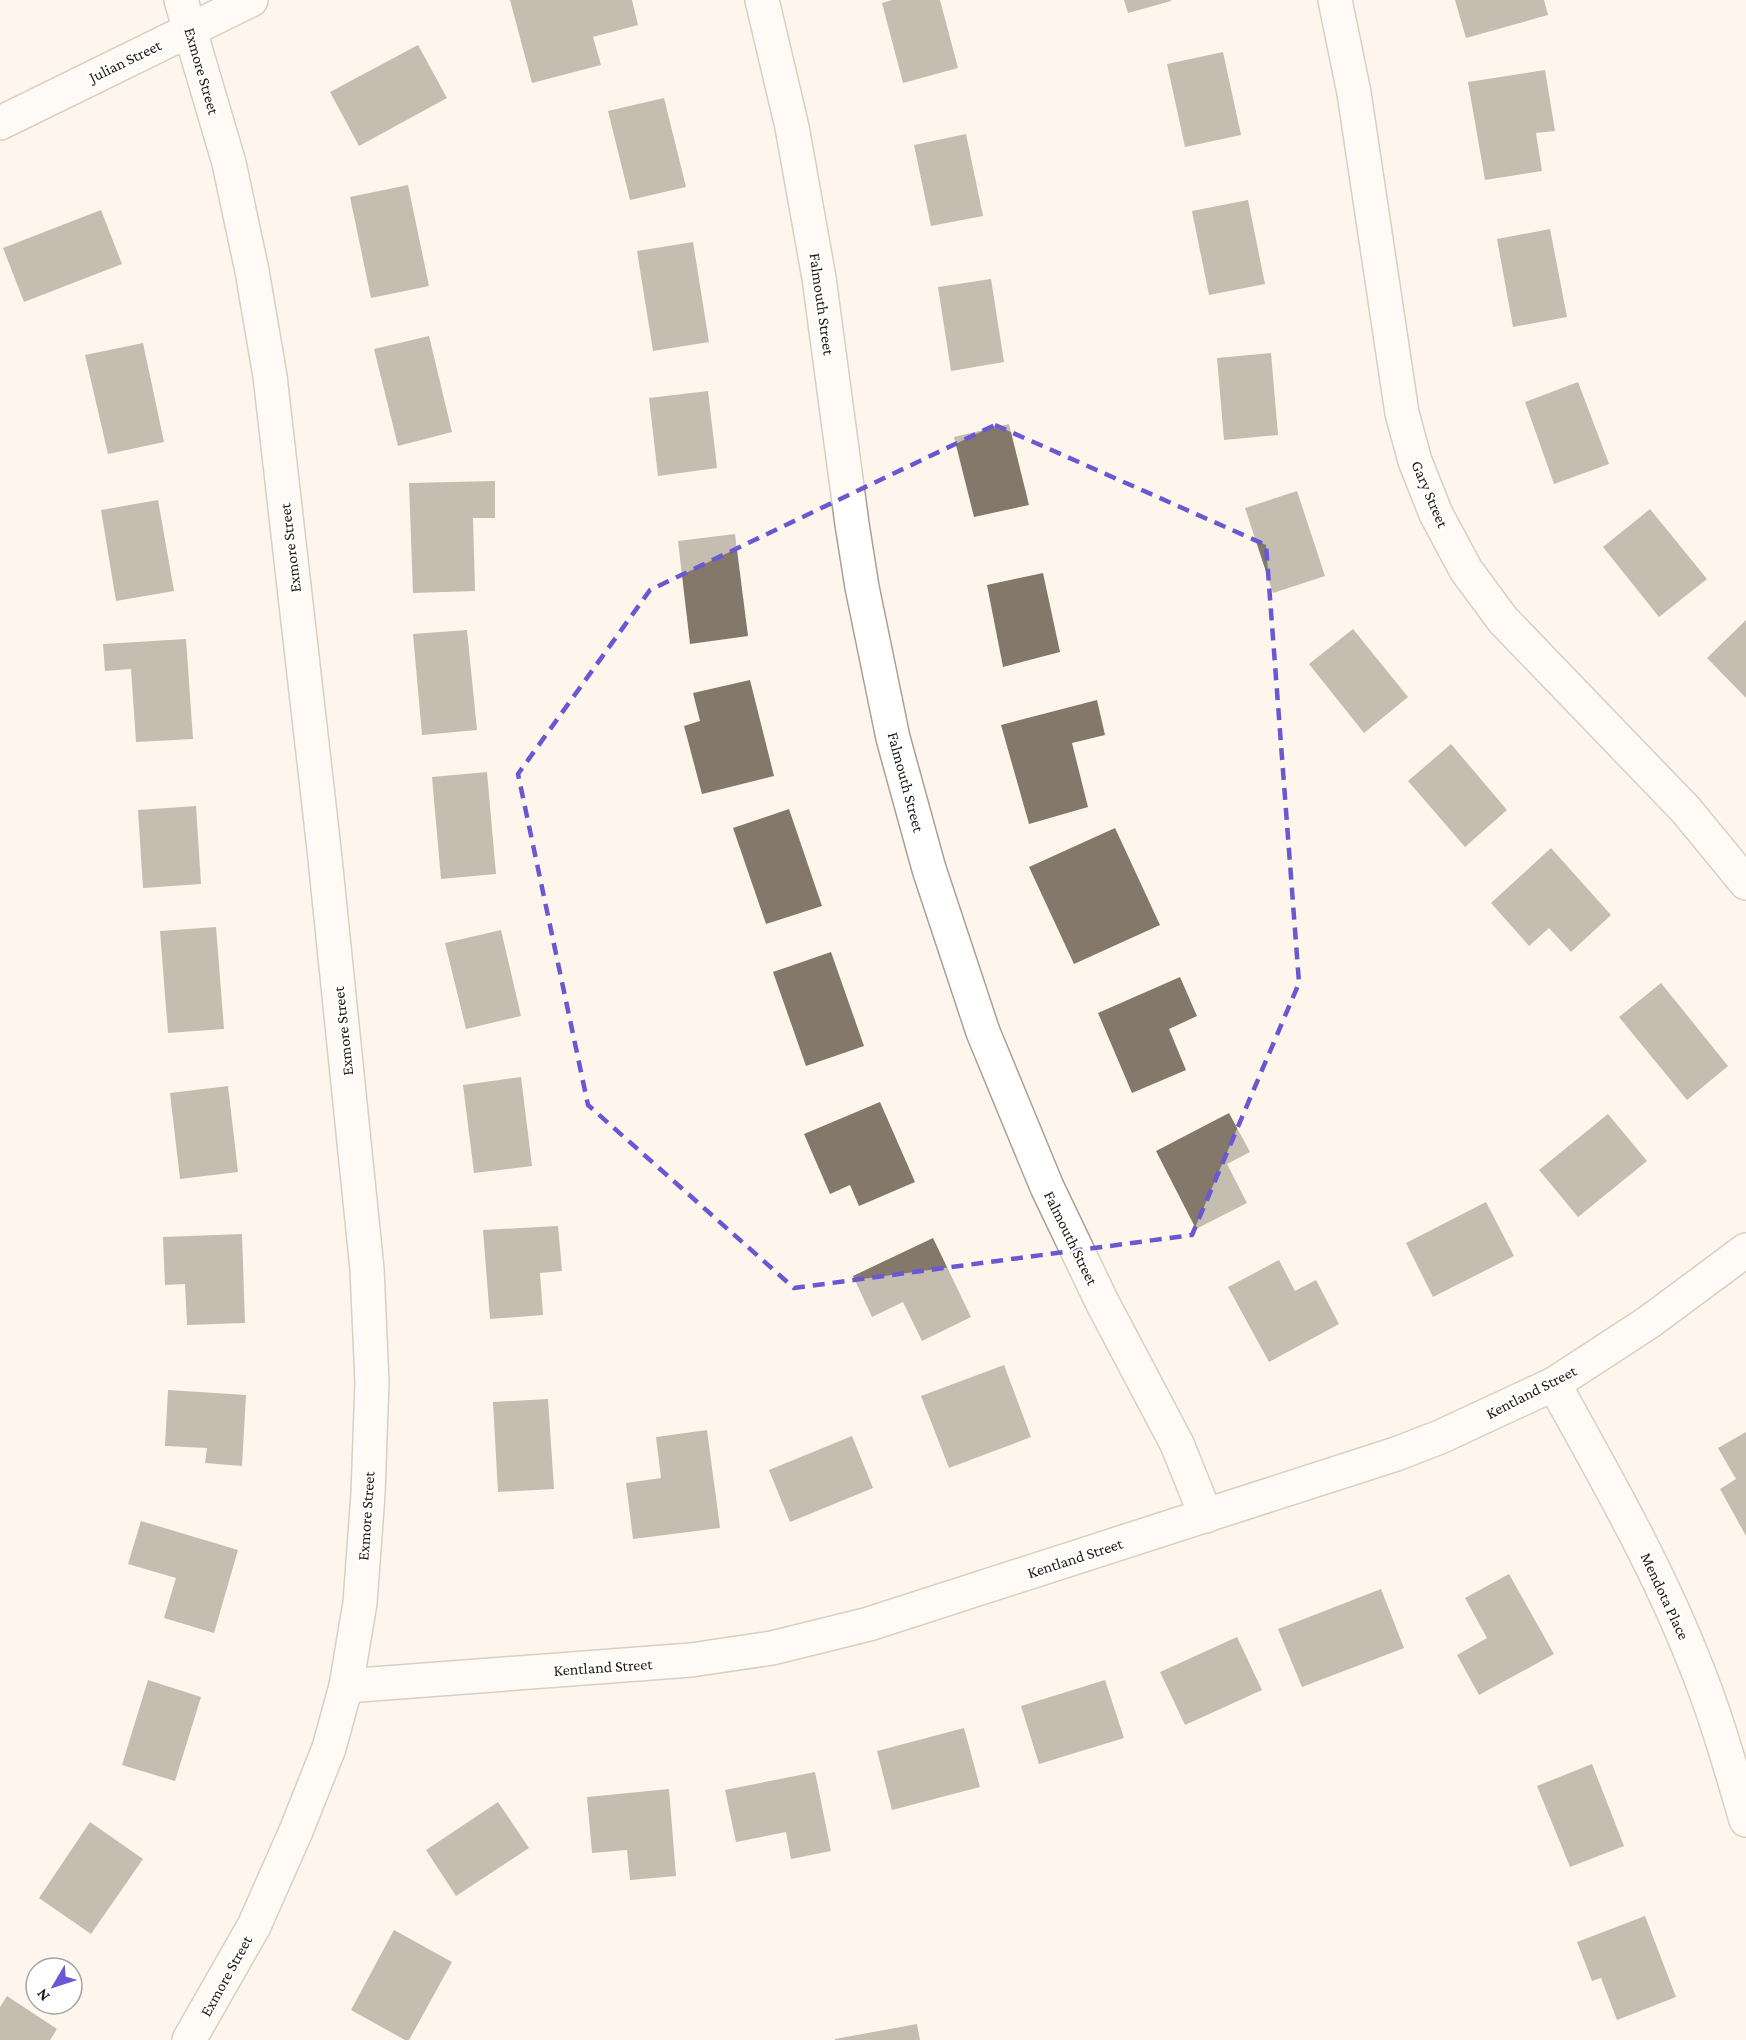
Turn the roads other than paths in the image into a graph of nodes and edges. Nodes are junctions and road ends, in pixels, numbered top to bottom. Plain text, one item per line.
1 (251, 0) edge
2 (762, 0) edge
3 (1335, 0) edge
4 (186, 15) edge
5 (0, 123) edge
6 (1746, 883) edge
7 (1746, 1250) edge
8 (1554, 1384) junction
9 (1206, 1516) junction
10 (346, 1686) junction
11 (1746, 1820) edge
12 (189, 2040) edge

1 - 4 street, Julian Street
2 - 9 street, Falmouth Street
3 - 6 street, Gary Street
4 - 5 street, Julian Street
4 - 10 street, Exmore Street
7 - 8 street, Kentland Street
8 - 9 street, Kentland Street
8 - 11 street, Mendota Place
9 - 10 street, Kentland Street
10 - 12 street, Exmore Street

